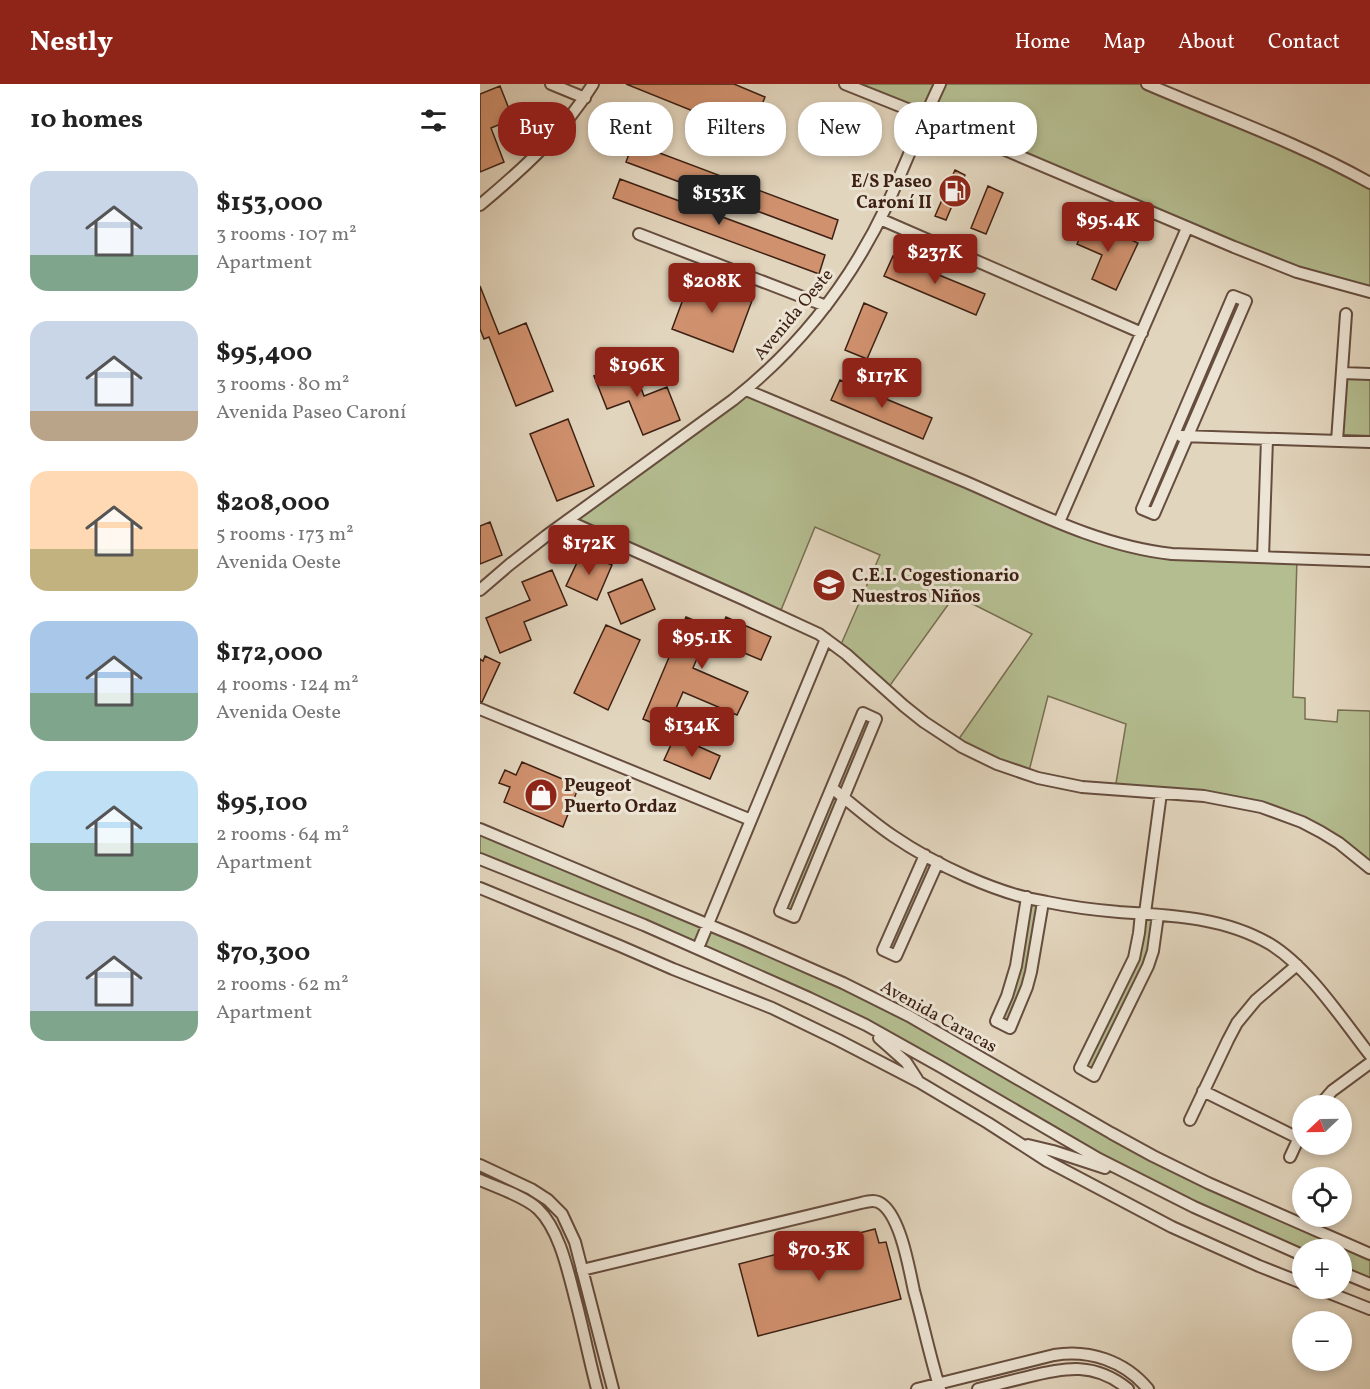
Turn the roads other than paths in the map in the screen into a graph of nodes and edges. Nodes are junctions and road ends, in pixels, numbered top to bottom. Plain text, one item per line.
1 (551, 84) edge
2 (593, 84) edge
3 (845, 84) edge
4 (940, 84) edge
5 (1147, 84) edge
6 (585, 98) junction
7 (932, 102) edge
8 (894, 104) edge
9 (908, 156) edge
10 (1019, 156) edge
11 (1370, 183) edge
12 (480, 205) edge
13 (880, 219) junction
14 (1187, 228) junction
15 (639, 234) dead end
16 (1370, 292) edge
17 (826, 306) junction
18 (1346, 314) dead end
19 (1142, 333) junction
20 (1342, 373) junction
21 (1370, 374) edge
22 (746, 390) junction
23 (1174, 435) junction
24 (1187, 436) junction
25 (1267, 439) junction
26 (1337, 441) junction
27 (1370, 442) edge
28 (568, 521) junction
29 (1059, 522) junction
30 (1263, 557) junction
31 (1370, 561) edge
32 (480, 590) edge
33 (826, 639) junction
34 (480, 709) edge
35 (832, 788) junction
36 (1161, 793) junction
37 (843, 797) junction
38 (751, 820) junction
39 (480, 829) edge
40 (925, 855) junction
41 (480, 859) edge
42 (938, 862) junction
43 (1370, 868) edge
44 (480, 888) edge
45 (1027, 897) junction
46 (1043, 902) junction
47 (1143, 913) junction
48 (1158, 915) junction
49 (708, 924) junction
50 (698, 948) junction
51 (1297, 965) junction
52 (866, 1026) junction
53 (1370, 1055) edge
54 (1370, 1063) edge
55 (919, 1082) junction
56 (1203, 1091) junction
57 (1329, 1095) edge
58 (1190, 1120) dead end
59 (1292, 1131) edge
60 (1019, 1142) junction
61 (1292, 1153) edge
62 (1290, 1157) dead end
63 (480, 1165) edge
64 (480, 1180) edge
65 (1142, 1180) junction
66 (1292, 1251) edge
67 (1370, 1254) edge
68 (582, 1270) junction
69 (1352, 1277) edge
70 (1292, 1279) edge
71 (1370, 1284) edge
72 (1345, 1299) edge
73 (1370, 1309) edge
74 (609, 1373) junction
75 (594, 1377) junction
76 (939, 1386) edge
77 (597, 1389) edge
78 (613, 1389) edge
79 (916, 1389) edge
80 (978, 1389) edge
81 (1128, 1389) edge
82 (1148, 1389) edge

1 - 6 street
2 - 6 street
3 - 8 street
4 - 7 street, Avenida Oeste
5 - 11 street
6 - 12 street
9 - 13 street, Avenida Oeste
10 - 14 street
13 - 17 street, Avenida Oeste
13 - 19 street
14 - 16 street
14 - 19 street
15 - 17 street
17 - 22 street, Avenida Oeste
18 - 20 street
19 - 29 street
20 - 21 street
20 - 26 street
22 - 28 street, Avenida Oeste
22 - 29 street
23 - 24 street
23 - 24 street
23 - 24 street
24 - 25 street
25 - 26 street
25 - 30 street
26 - 27 street
28 - 32 street, Avenida Oeste
28 - 33 street
29 - 30 street
30 - 31 street
33 - 36 street
33 - 38 street
34 - 38 street
35 - 37 street
35 - 37 street
35 - 37 street
36 - 43 street
36 - 47 street
37 - 40 street
38 - 49 street
39 - 49 street, Avenida Caracas
40 - 42 street
40 - 42 street
41 - 50 street
42 - 45 street
44 - 55 street
45 - 46 street
45 - 46 street
46 - 47 street
47 - 48 street
47 - 48 street
48 - 51 street
49 - 50 street
49 - 67 street, Avenida Caracas
50 - 52 street
51 - 53 street
51 - 56 street
52 - 55 street
52 - 65 street
54 - 57 street
55 - 60 street
56 - 58 street
56 - 59 street
60 - 65 street
60 - 70 street
61 - 62 street
63 - 68 street
64 - 75 street
65 - 66 street
68 - 74 street
68 - 76 street
69 - 71 street
72 - 73 street
74 - 75 street
74 - 78 street
75 - 77 street
76 - 79 street
76 - 82 street
80 - 81 street

